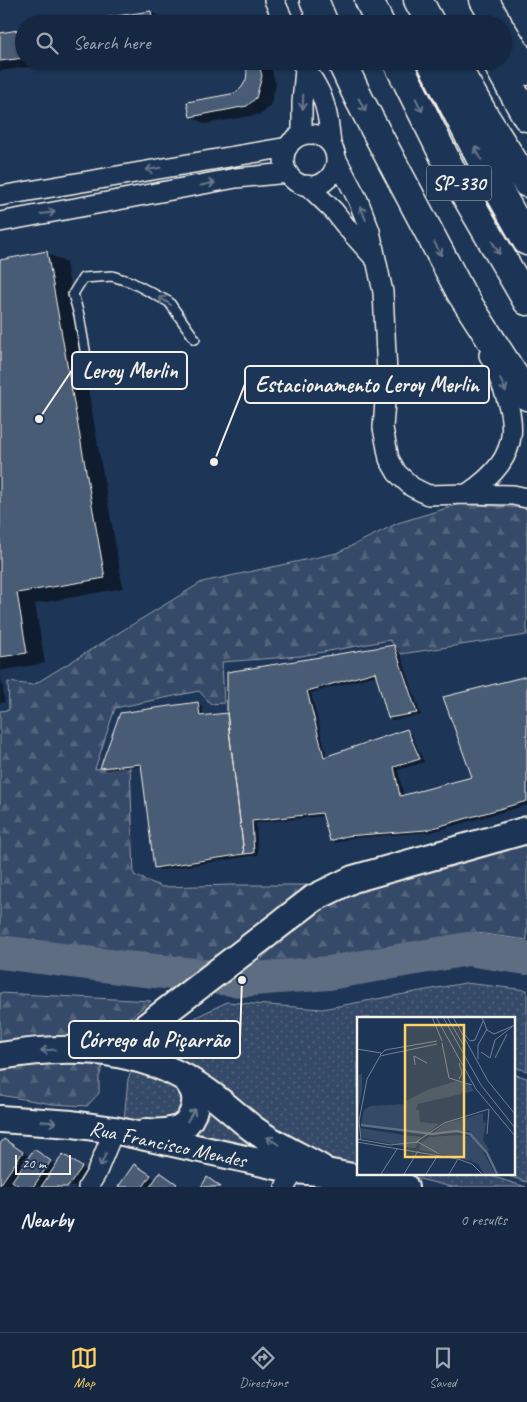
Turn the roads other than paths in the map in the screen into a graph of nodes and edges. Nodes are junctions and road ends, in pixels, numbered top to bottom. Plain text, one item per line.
1 (274, 0) edge
2 (314, 0) edge
3 (368, 0) edge
4 (404, 0) edge
5 (418, 0) edge
6 (466, 0) edge
7 (484, 0) edge
8 (281, 15) edge
9 (320, 15) edge
10 (376, 15) edge
11 (410, 15) edge
12 (426, 15) edge
13 (472, 15) edge
14 (493, 15) edge
15 (512, 47) edge
16 (303, 70) edge
17 (306, 70) edge
18 (345, 70) edge
19 (401, 70) edge
20 (436, 70) edge
21 (458, 70) edge
22 (501, 70) edge
23 (527, 71) edge
24 (527, 117) edge
25 (302, 135) junction
26 (288, 147) junction
27 (334, 151) junction
28 (288, 173) junction
29 (527, 183) edge
30 (307, 185) junction
31 (0, 196) edge
32 (0, 222) edge
33 (527, 241) edge
34 (376, 260) junction
35 (461, 293) junction
36 (527, 301) edge
37 (195, 339) dead end
38 (86, 356) dead end
39 (527, 396) edge
40 (467, 494) junction
41 (527, 498) edge
42 (527, 830) edge
43 (143, 1029) junction
44 (96, 1050) junction
45 (0, 1056) edge
46 (150, 1062) junction
47 (186, 1078) junction
48 (0, 1118) edge
49 (114, 1130) junction
50 (331, 1173) junction
51 (290, 1179) edge
52 (88, 1187) edge
53 (405, 1187) edge

1 - 8 street
2 - 9 highway
3 - 10 highway
4 - 11 highway
5 - 12 highway
6 - 13 highway
7 - 14 highway
15 - 23 highway
16 -> 25 street
17 - 27 street
18 -> 35 highway
19 -> 36 highway, SP-330
33 -> 20 highway, SP-330
21 - 29 highway
22 - 24 highway
25 - 26 street
25 - 27 street
26 - 28 street
26 -> 31 street
27 - 30 street
34 -> 27 street
28 - 30 street
32 -> 28 street
30 - 34 street
34 - 40 street
35 - 39 highway
35 -> 40 street
37 -> 38 lane
40 - 41 street
42 - 43 street
43 - 44 street
43 - 46 street
44 -> 45 street, Rua Francisco Mendes
44 - 46 street, Rua Francisco Mendes
46 - 47 street, Rua Francisco Mendes
49 -> 47 street
50 -> 47 street, Rua Francisco Mendes
48 -> 49 street, Rua Francisco Mendes
49 - 51 street, Rua Francisco Mendes
49 -> 52 street
50 - 51 street, Rua Francisco Mendes
50 - 53 street

